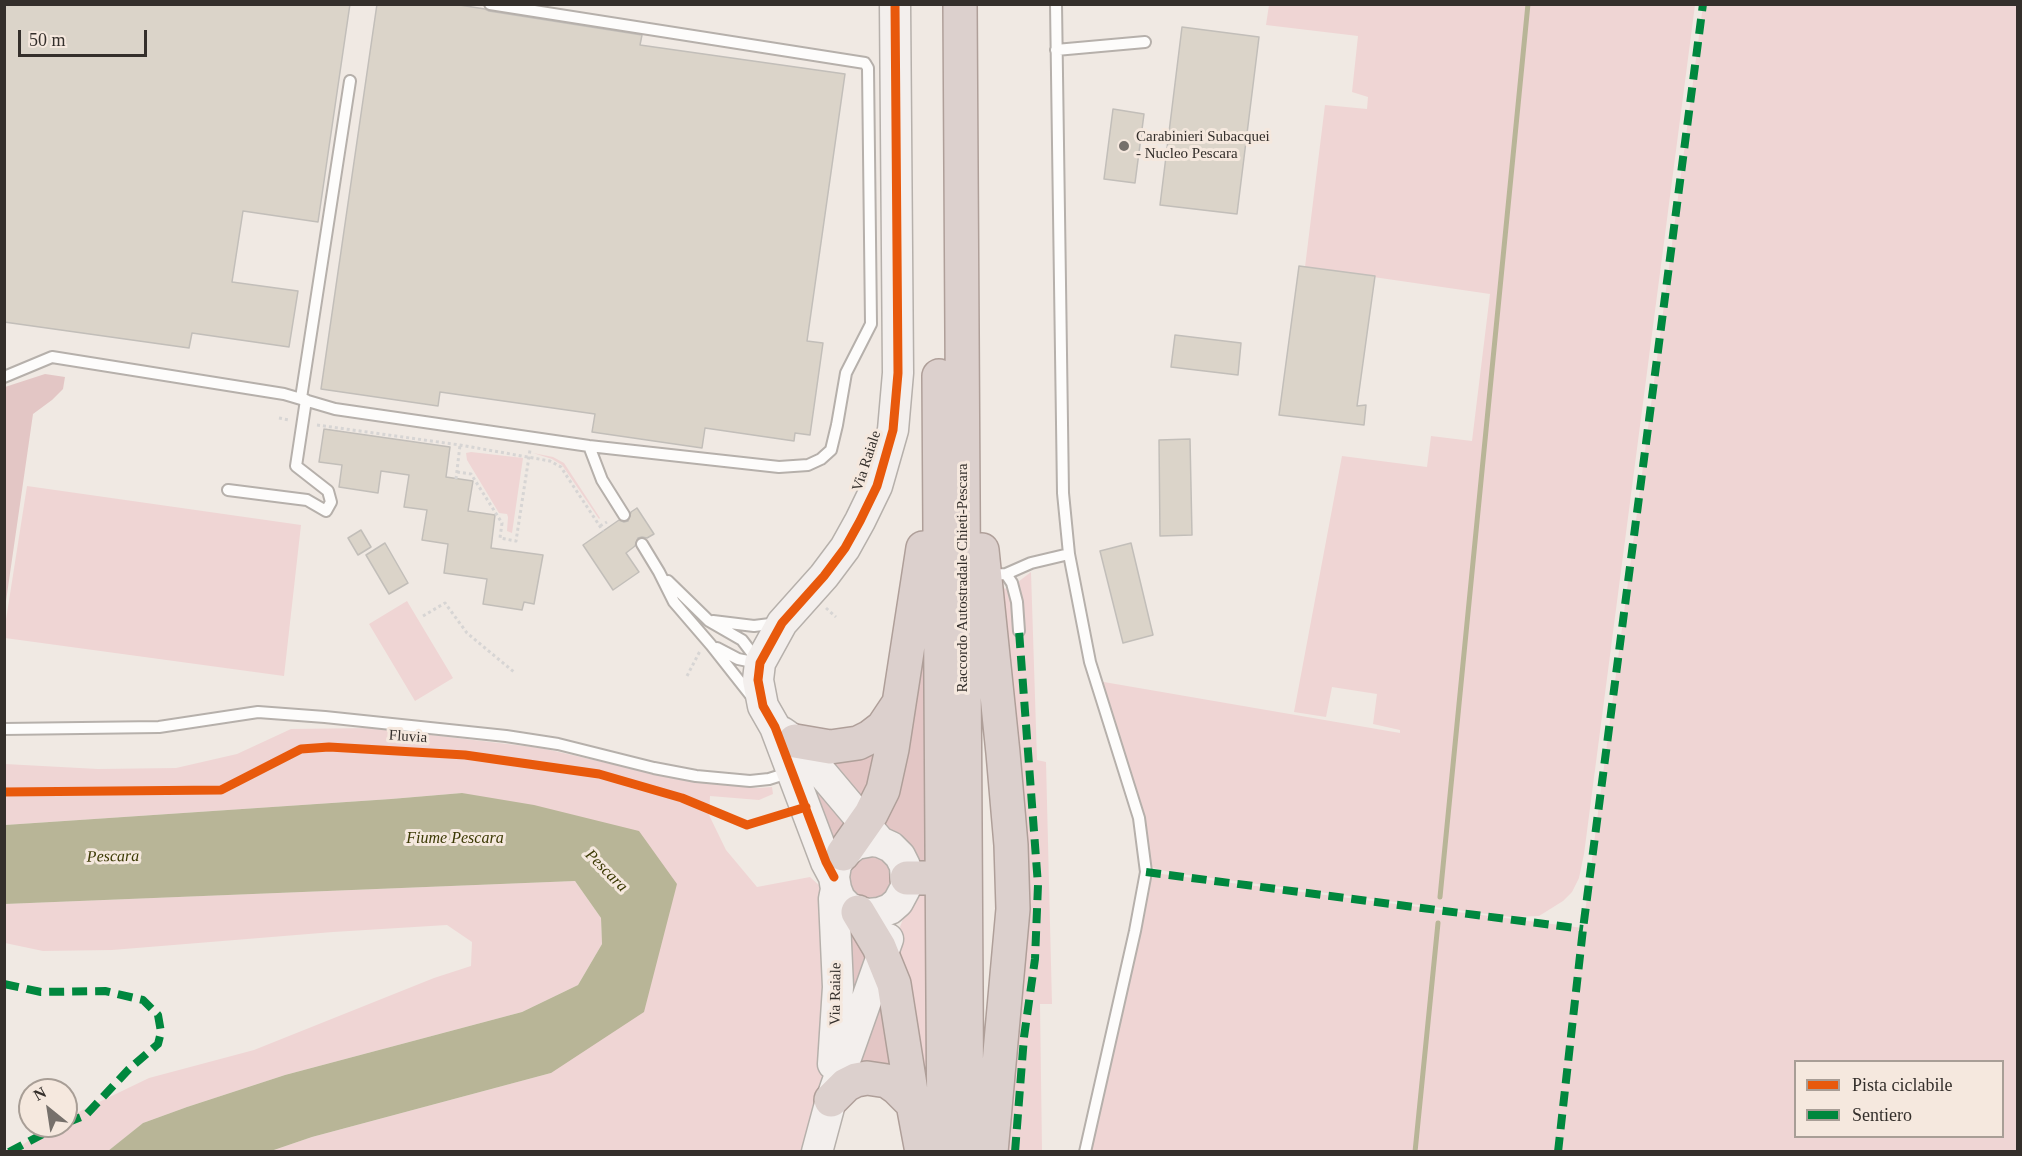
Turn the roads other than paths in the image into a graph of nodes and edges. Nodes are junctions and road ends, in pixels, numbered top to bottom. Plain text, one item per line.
1 (490, 4) edge
2 (895, 4) edge
3 (937, 4) edge
4 (960, 4) edge
5 (1056, 4) edge
6 (1145, 42) dead end
7 (1056, 50) junction
8 (350, 81) dead end
9 (962, 343) junction
10 (4, 377) edge
11 (303, 399) junction
12 (589, 446) junction
13 (228, 490) dead end
14 (939, 508) junction
15 (624, 515) dead end
16 (642, 544) dead end
17 (1069, 554) junction
18 (659, 572) junction
19 (995, 574) junction
20 (709, 621) junction
21 (782, 623) junction
22 (1019, 631) dead end
23 (710, 643) junction
24 (760, 663) junction
25 (899, 703) junction
26 (4, 729) edge
27 (787, 747) junction
28 (872, 833) junction
29 (842, 883) junction
30 (911, 886) junction
31 (882, 955) junction
32 (831, 1100) junction
33 (913, 1104) junction
34 (817, 1152) edge
35 (922, 1152) edge
36 (944, 1152) edge
37 (967, 1152) edge
38 (991, 1152) edge
39 (1085, 1152) edge

1 - 12 lane
2 - 21 street, Via Raiale
3 - 14 highway, Raccordo Autostradale Chieti-Pescara
4 - 9 highway, Raccordo Autostradale Chieti-Pescara
5 - 7 lane
6 - 7 lane
7 - 17 lane
8 - 11 lane
9 - 19 highway
9 - 37 highway, Raccordo Autostradale Chieti-Pescara
10 - 11 lane
11 - 12 lane
11 - 13 lane
12 - 15 lane
14 - 25 highway
14 - 36 highway, Raccordo Autostradale Chieti-Pescara
16 - 18 lane
17 - 19 lane
17 - 39 lane
18 - 20 lane
18 - 23 lane
19 - 22 lane
19 - 38 highway
20 - 21 lane
20 - 24 lane
21 - 24 street, Via Raiale
23 - 24 lane
23 - 27 lane
24 - 27 street, Via Raiale
25 - 27 highway
25 - 28 highway
26 - 27 lane
27 - 28 street, Via Raiale
27 - 29 street, Via Raiale
28 - 29 highway
28 - 30 street
29 - 30 street
29 - 31 highway
29 - 32 street, Via Raiale
30 - 31 street, Via Raiale
31 - 32 street, Via Raiale
31 - 33 highway
32 - 33 highway
32 - 34 street, Via Raiale
33 - 35 highway

